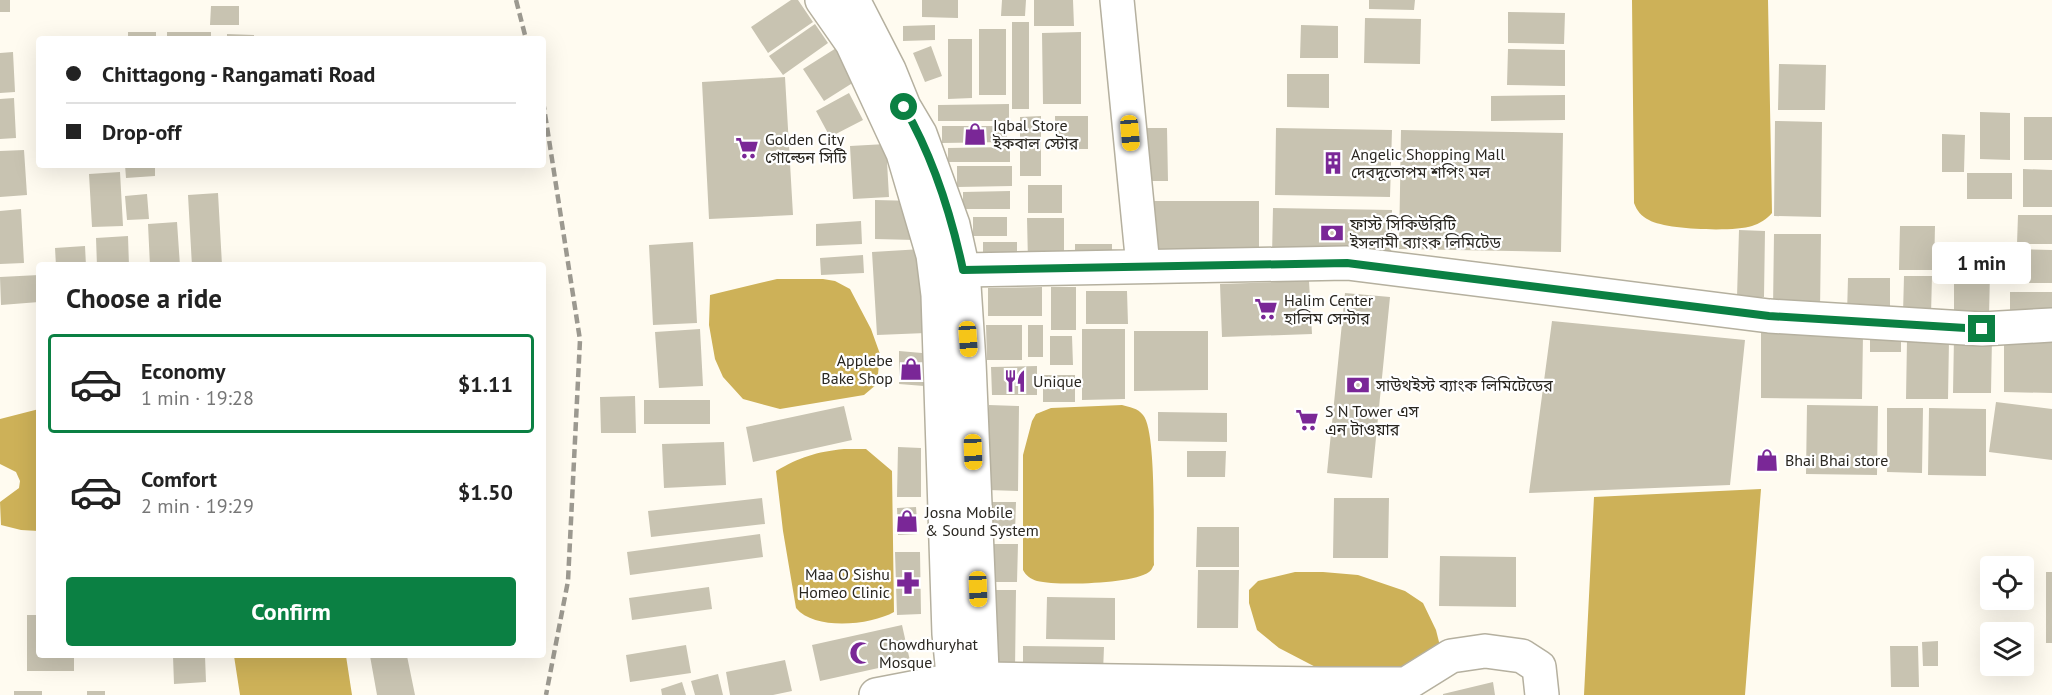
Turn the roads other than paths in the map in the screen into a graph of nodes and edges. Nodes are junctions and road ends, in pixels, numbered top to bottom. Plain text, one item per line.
1 (822, 0) edge
2 (853, 0) edge
3 (1117, 0) edge
4 (1143, 266) junction
5 (963, 270) junction
6 (2052, 325) edge
7 (968, 687) edge
8 (1320, 689) edge
9 (876, 695) edge
10 (1542, 695) edge

1 - 7 main road
2 - 5 main road
3 - 4 main road
4 - 5 main road
4 - 6 main road
5 - 7 main road
7 - 8 main road
7 - 9 main road
8 - 10 main road

